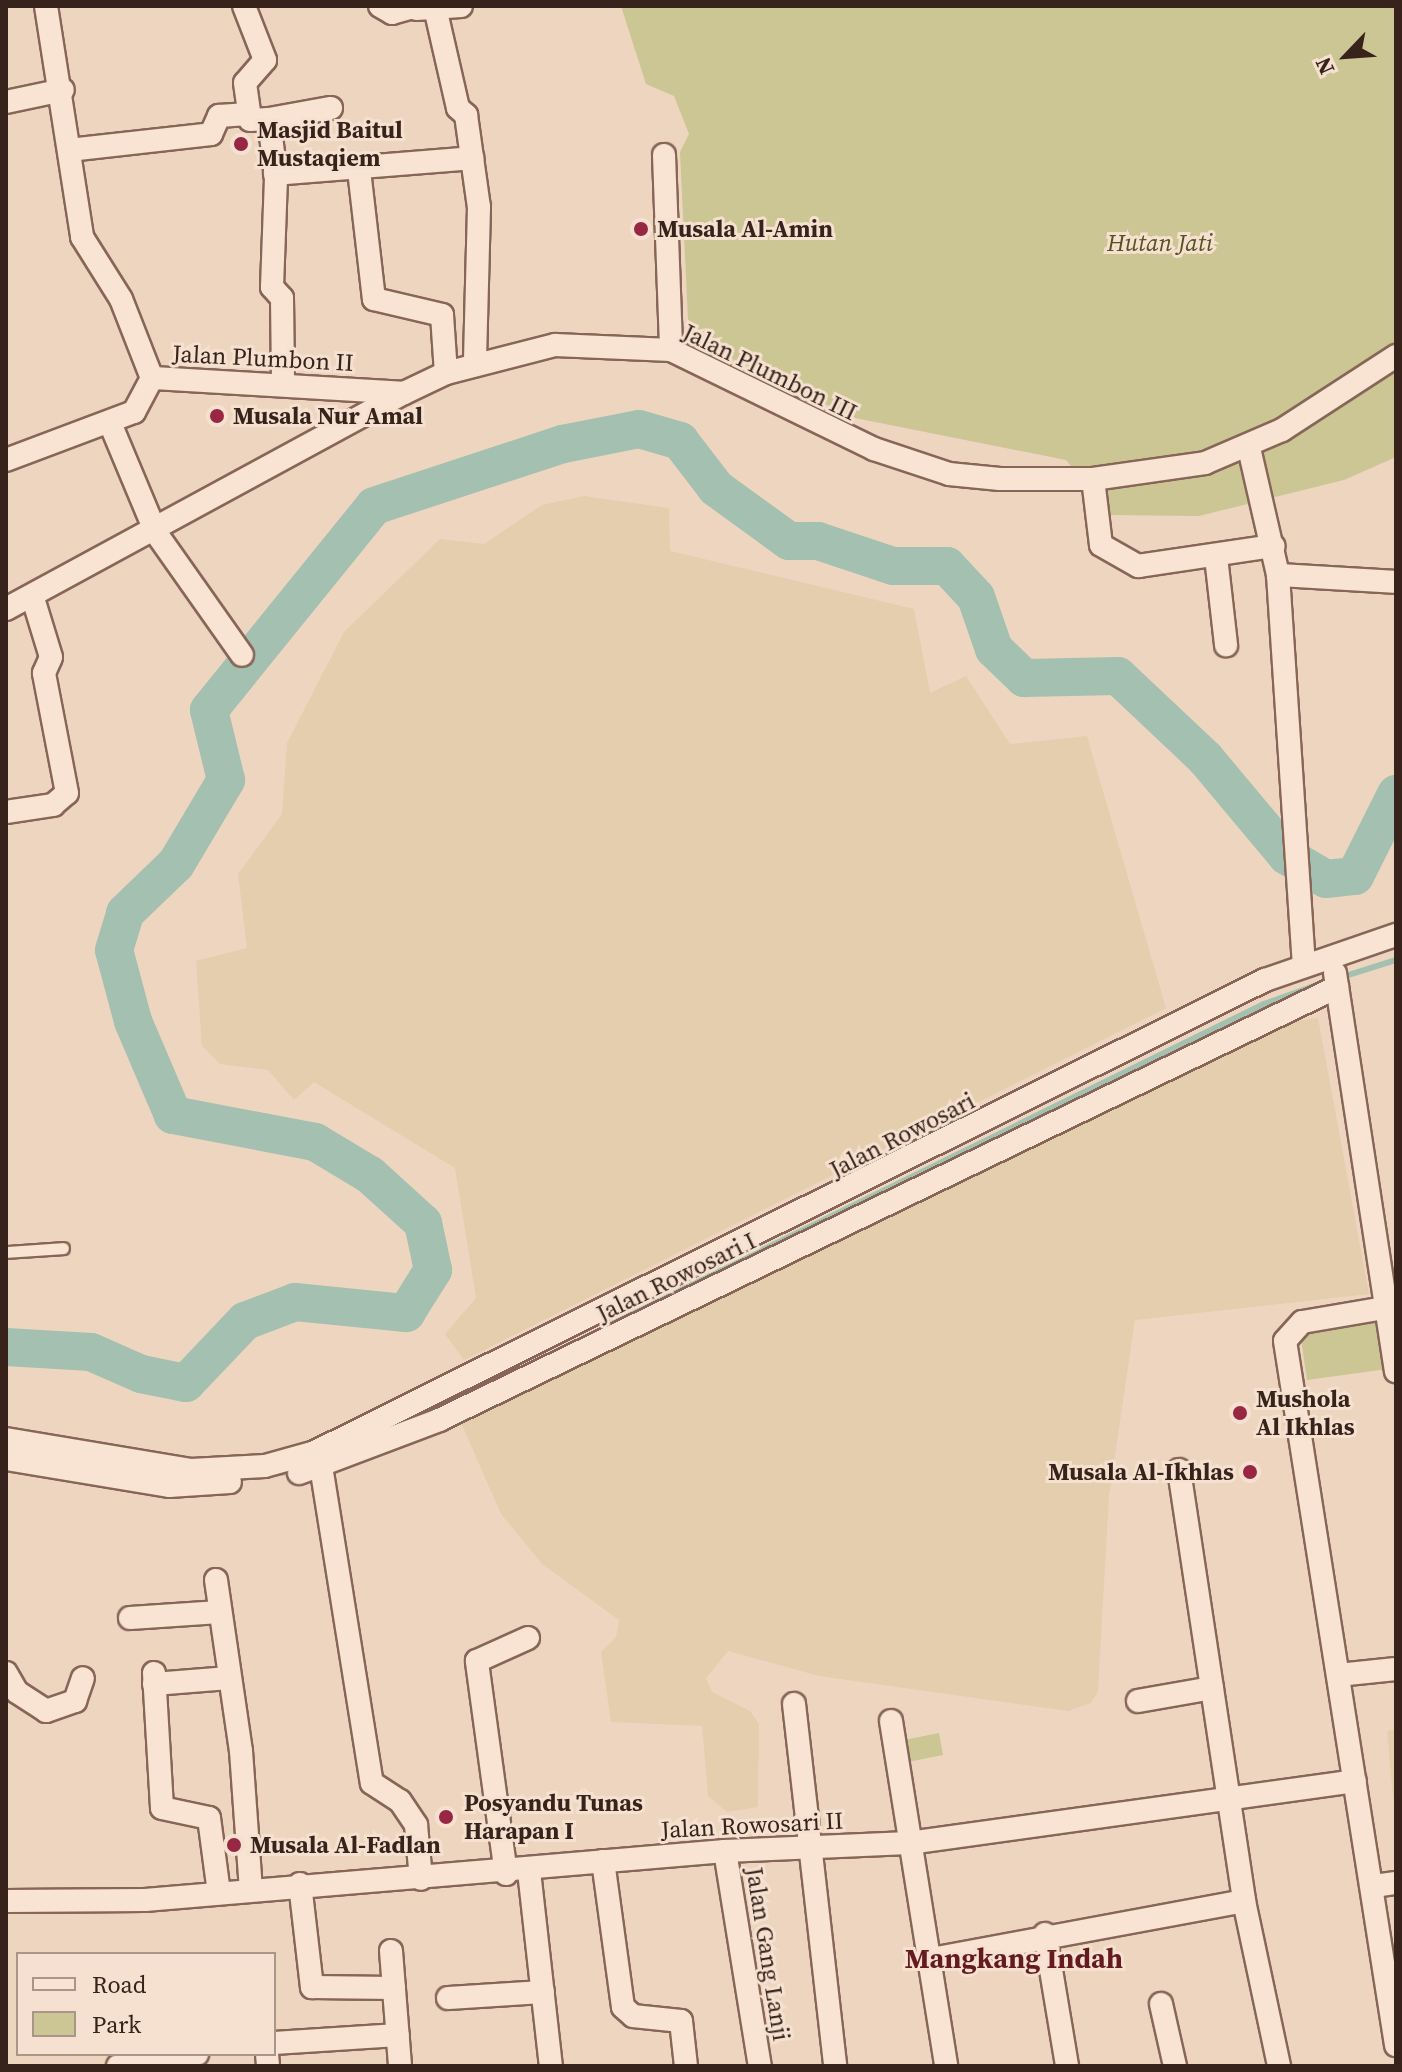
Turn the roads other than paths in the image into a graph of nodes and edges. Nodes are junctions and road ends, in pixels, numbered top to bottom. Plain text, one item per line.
1 (46, 6) edge
2 (244, 6) edge
3 (380, 6) edge
4 (461, 6) edge
5 (423, 9) edge
6 (63, 90) junction
7 (6, 102) edge
8 (331, 108) dead end
9 (259, 116) junction
10 (69, 150) junction
11 (664, 155) dead end
12 (472, 158) junction
13 (359, 170) junction
14 (275, 174) junction
15 (671, 350) junction
16 (1396, 356) edge
17 (475, 365) junction
18 (446, 373) junction
19 (152, 378) junction
20 (283, 382) junction
21 (404, 393) junction
22 (110, 423) junction
23 (1249, 448) junction
24 (6, 460) edge
25 (1093, 479) junction
26 (156, 533) junction
27 (1274, 546) junction
28 (1216, 557) junction
29 (1278, 575) junction
30 (1396, 582) edge
31 (33, 598) junction
32 (6, 609) edge
33 (1226, 645) dead end
34 (242, 655) dead end
35 (6, 812) edge
36 (1396, 935) edge
37 (1304, 963) junction
38 (1336, 974) junction
39 (63, 1248) dead end
40 (6, 1252) edge
41 (1391, 1307) edge
42 (1396, 1371) edge
43 (6, 1439) edge
44 (6, 1459) edge
45 (321, 1466) junction
46 (1179, 1470) dead end
47 (216, 1580) dead end
48 (220, 1612) junction
49 (130, 1618) dead end
50 (528, 1638) dead end
51 (1396, 1669) edge
52 (6, 1673) edge
53 (1338, 1675) junction
54 (83, 1678) dead end
55 (229, 1678) junction
56 (1212, 1688) junction
57 (1138, 1701) dead end
58 (794, 1704) dead end
59 (891, 1721) dead end
60 (1355, 1781) junction
61 (1231, 1802) junction
62 (909, 1843) junction
63 (808, 1849) junction
64 (725, 1851) junction
65 (603, 1861) junction
66 (529, 1871) junction
67 (506, 1874) junction
68 (421, 1879) junction
69 (300, 1884) junction
70 (1385, 1885) edge
71 (251, 1889) junction
72 (219, 1893) junction
73 (6, 1901) edge
74 (1244, 1901) junction
75 (1045, 1934) junction
76 (391, 1951) dead end
77 (926, 1960) junction
78 (394, 1988) junction
79 (543, 1992) junction
80 (448, 1998) dead end
81 (1161, 2004) dead end
82 (398, 2035) junction
83 (276, 2043) edge
84 (1396, 2045) edge
85 (184, 2056) edge
86 (118, 2066) edge
87 (400, 2066) edge
88 (551, 2066) edge
89 (686, 2066) edge
90 (760, 2066) edge
91 (835, 2066) edge
92 (946, 2066) edge
93 (1067, 2066) edge
94 (1175, 2066) edge
95 (1279, 2066) edge

1 - 6 street
2 - 9 street
3 - 5 street
4 - 5 street
5 - 12 street
6 - 7 street
6 - 10 street
8 - 9 street
9 - 10 street
9 - 14 street
10 - 19 street
11 - 15 street
12 - 13 street
12 - 17 street
13 - 14 street
13 - 18 street
14 - 20 street
15 - 17 street, Jalan Plumbon III
15 - 25 street, Jalan Plumbon III
16 - 23 street, Jalan Plumbon III
17 - 18 street, Jalan Plumbon III
18 - 21 street, Jalan Plumbon III
19 - 20 street, Jalan Plumbon II
19 - 22 street, Jalan Plumbon II
20 - 21 street, Jalan Plumbon II
21 - 26 street, Jalan Plumbon III
22 - 24 street, Jalan Plumbon II
22 - 26 street
23 - 25 street, Jalan Plumbon III
23 - 27 street
25 - 28 street
26 - 31 street, Jalan Plumbon III
26 - 34 street
27 - 28 street
27 - 29 street
28 - 33 street
29 - 30 street
29 - 37 street
31 - 32 street, Jalan Plumbon III
31 - 35 street
36 - 38 street, Jalan Rowosari
37 - 38 street, Jalan Rowosari
37 - 43 street, Jalan Rowosari
38 - 41 street
38 - 45 street, Jalan Rowosari I
39 - 40 lane
41 - 42 street
41 - 53 street
44 - 45 street, Jalan Rowosari I
45 - 68 street
46 - 56 street
47 - 48 street
48 - 49 street
48 - 55 street
50 - 67 street
51 - 53 street
52 - 54 street
53 - 60 street
55 - 71 street
55 - 72 street
56 - 57 street
56 - 61 street
58 - 63 street
59 - 62 street
60 - 61 street, Jalan Rowosari II
60 - 70 street
61 - 62 street, Jalan Rowosari II
61 - 74 street
62 - 63 street, Jalan Rowosari II
62 - 77 street
63 - 64 street, Jalan Rowosari II
63 - 91 street
64 - 65 street, Jalan Rowosari II
64 - 90 street, Jalan Gang Lanji
65 - 66 street, Jalan Rowosari II
65 - 89 street
66 - 67 street, Jalan Rowosari II
66 - 79 street
67 - 68 street, Jalan Rowosari II
68 - 69 street, Jalan Rowosari II
69 - 71 street, Jalan Rowosari II
69 - 78 street
70 - 84 street
71 - 72 street, Jalan Rowosari II
72 - 73 street, Jalan Rowosari II
74 - 75 street
74 - 95 street
75 - 77 street
75 - 93 street
76 - 78 street
77 - 92 street
78 - 82 street
79 - 80 street
79 - 88 street
81 - 94 street
82 - 83 street
82 - 87 street
85 - 86 street

